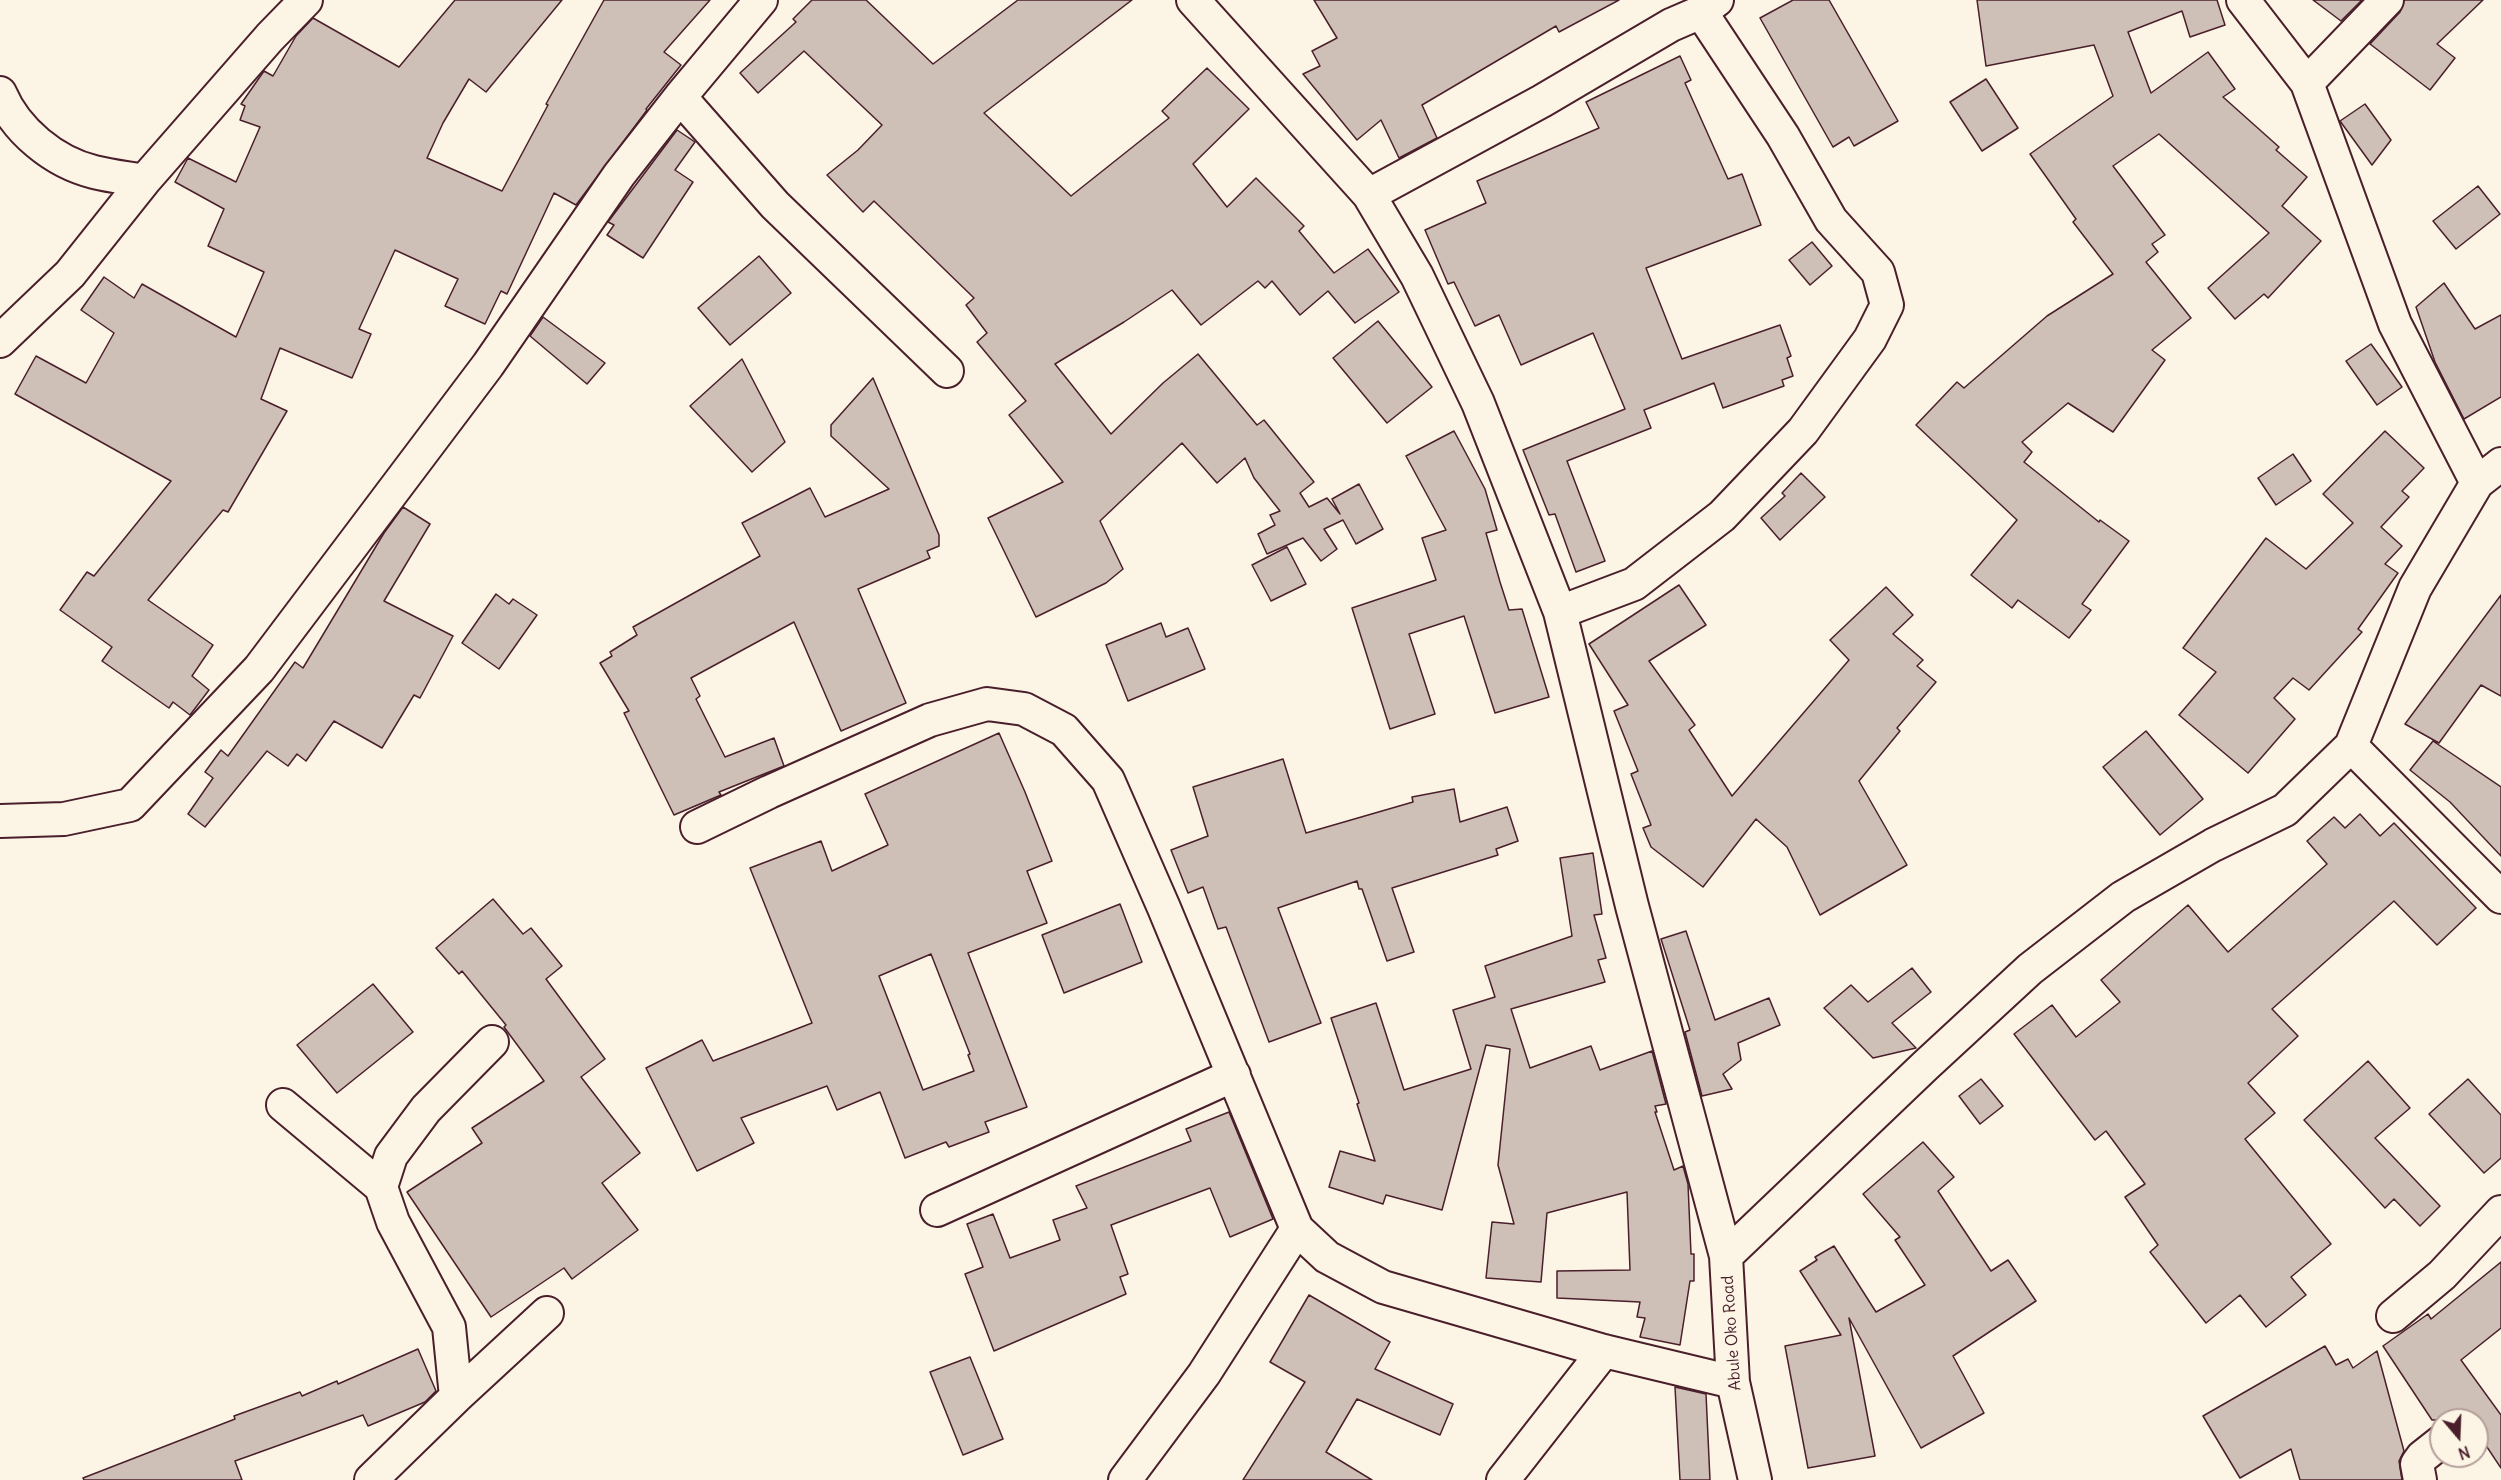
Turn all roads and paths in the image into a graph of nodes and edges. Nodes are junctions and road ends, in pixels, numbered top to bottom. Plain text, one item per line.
1 (306, 0) edge
2 (761, 0) edge
3 (1193, 0) edge
4 (2243, 0) edge
5 (2387, 0) edge
6 (1709, 6) edge
7 (2307, 83) junction
8 (0, 93) edge
9 (680, 97) junction
10 (144, 181) junction
11 (1369, 195) junction
12 (0, 340) edge
13 (947, 371) dead end
14 (2489, 473) edge
15 (1560, 612) junction
16 (2350, 746) junction
17 (0, 821) edge
18 (697, 827) dead end
19 (2501, 897) edge
20 (492, 1041) dead end
21 (1234, 1075) junction
22 (283, 1105) dead end
23 (381, 1187) junction
24 (937, 1210) dead end
25 (2501, 1212) edge
26 (1297, 1229) junction
27 (1726, 1256) junction
28 (547, 1313) dead end
29 (2393, 1316) dead end
30 (1604, 1351) junction
31 (1733, 1382) junction
32 (456, 1397) junction
33 (2429, 1451) edge
34 (371, 1480) edge
35 (1125, 1480) edge
36 (1503, 1480) edge
37 (1755, 1480) edge
38 (2420, 1480) edge

1 - 10 street
2 - 9 street
3 - 11 street, Abule Oko Road
4 - 7 street
5 - 7 street
6 - 11 street
6 - 15 street
7 - 14 street
8 - 10 street
9 - 13 street
9 - 17 street
10 - 12 street
11 - 15 street, Abule Oko Road
14 - 16 street
15 - 27 street, Abule Oko Road
16 - 19 street
16 - 27 street
18 - 21 street
20 - 23 street
21 - 24 street
21 - 26 street
22 - 23 street
23 - 32 street
25 - 29 street
26 - 30 street
26 - 35 street
27 - 31 street, Abule Oko Road
28 - 32 street
30 - 31 street
30 - 36 street
31 - 37 street, Abule Oko Road
32 - 34 street
33 - 38 street

